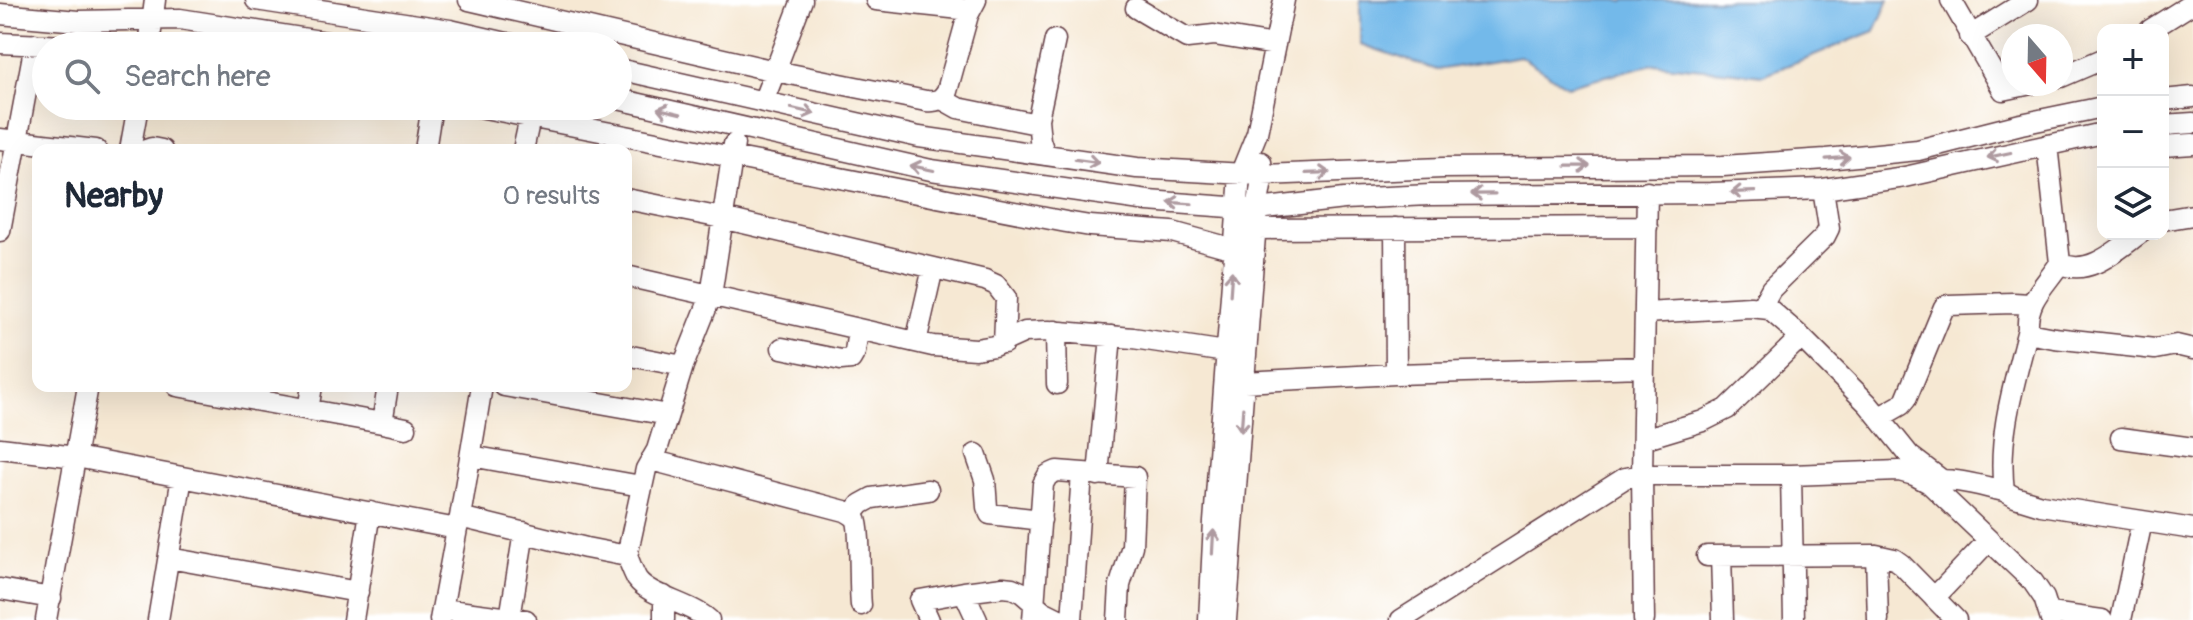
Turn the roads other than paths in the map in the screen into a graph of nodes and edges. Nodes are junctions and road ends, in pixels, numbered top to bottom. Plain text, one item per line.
1 (256, 0) edge
2 (469, 0) edge
3 (802, 0) edge
4 (876, 0) edge
5 (1284, 0) edge
6 (1951, 0) edge
7 (2028, 0) edge
8 (2193, 3) edge
9 (973, 5) edge
10 (1136, 8) dead end
11 (154, 10) edge
12 (0, 14) edge
13 (2160, 24) edge
14 (151, 32) edge
15 (263, 32) edge
16 (459, 32) edge
17 (607, 32) edge
18 (1970, 36) junction
19 (632, 38) edge
20 (1055, 40) dead end
21 (0, 43) edge
22 (32, 44) edge
23 (1275, 45) junction
24 (32, 55) edge
25 (2097, 62) edge
26 (775, 71) junction
27 (632, 72) edge
28 (2073, 72) edge
29 (2001, 87) edge
30 (2006, 96) edge
31 (2193, 97) edge
32 (942, 99) junction
33 (2169, 99) edge
34 (753, 100) junction
35 (632, 102) edge
36 (2097, 108) edge
37 (135, 120) edge
38 (430, 120) edge
39 (530, 120) edge
40 (540, 120) edge
41 (2193, 123) edge
42 (1037, 124) junction
43 (2021, 124) junction
44 (2169, 125) edge
45 (737, 126) junction
46 (1257, 133) junction
47 (2097, 134) edge
48 (9, 140) edge
49 (44, 144) edge
50 (131, 144) edge
51 (426, 144) edge
52 (524, 144) edge
53 (2193, 144) edge
54 (2047, 145) junction
55 (2169, 146) edge
56 (1045, 155) junction
57 (732, 157) junction
58 (1240, 175) junction
59 (1263, 175) junction
60 (1823, 189) junction
61 (1647, 192) junction
62 (632, 200) edge
63 (1250, 215) junction
64 (2193, 215) edge
65 (722, 218) junction
66 (2169, 219) edge
67 (1647, 227) junction
68 (1395, 228) junction
69 (0, 231) edge
70 (2131, 240) edge
71 (1234, 249) junction
72 (2060, 263) junction
73 (933, 268) junction
74 (632, 277) edge
75 (711, 296) junction
76 (2030, 304) junction
77 (1761, 307) junction
78 (1645, 313) junction
79 (858, 329) junction
80 (2028, 329) junction
81 (1056, 331) junction
82 (1111, 336) junction
83 (1801, 337) junction
84 (916, 342) junction
85 (1004, 343) junction
86 (782, 348) dead end
87 (2193, 349) edge
88 (1226, 352) junction
89 (632, 356) edge
90 (683, 366) junction
91 (1644, 367) junction
92 (1396, 374) junction
93 (1234, 381) junction
94 (1057, 384) dead end
95 (87, 392) edge
96 (210, 392) edge
97 (311, 392) edge
98 (387, 392) edge
99 (481, 392) edge
100 (538, 392) edge
101 (308, 410) junction
102 (668, 415) junction
103 (1880, 417) junction
104 (382, 423) junction
105 (406, 428) dead end
106 (2121, 438) dead end
107 (1643, 439) junction
108 (0, 448) edge
109 (2193, 448) edge
110 (976, 454) dead end
111 (471, 456) junction
112 (76, 457) junction
113 (651, 460) junction
114 (1090, 474) junction
115 (1642, 475) junction
116 (1791, 475) junction
117 (182, 477) junction
118 (1935, 482) junction
119 (641, 486) junction
120 (928, 490) dead end
121 (2004, 491) junction
122 (370, 512) junction
123 (852, 515) junction
124 (1041, 520) junction
125 (2142, 521) junction
126 (459, 523) junction
127 (2193, 529) edge
128 (524, 532) junction
129 (1989, 540) junction
130 (1793, 555) junction
131 (1876, 555) junction
132 (627, 556) junction
133 (169, 558) junction
134 (0, 589) edge
135 (358, 592) junction
136 (964, 592) junction
137 (664, 596) junction
138 (51, 598) junction
139 (1934, 598) junction
140 (861, 605) dead end
141 (1034, 612) edge
142 (441, 615) edge
143 (2051, 616) edge
144 (518, 619) edge
145 (46, 620) edge
146 (158, 620) edge
147 (353, 620) edge
148 (664, 620) edge
149 (709, 620) edge
150 (929, 620) edge
151 (977, 620) edge
152 (1061, 620) edge
153 (1072, 620) edge
154 (1118, 620) edge
155 (1209, 620) edge
156 (1226, 620) edge
157 (1401, 620) edge
158 (1644, 620) edge
159 (1723, 620) edge
160 (1794, 620) edge
161 (1878, 620) edge
162 (1956, 620) edge
163 (2102, 620) edge
164 (2121, 620) edge

1 - 16 street
2 - 17 street
3 - 26 street
4 - 9 street
5 - 23 street
6 - 18 street
7 - 18 street
8 - 13 street
9 - 32 street
10 - 23 street
11 - 12 street
11 - 14 street
11 - 15 street
18 - 29 street
19 - 26 street
20 - 42 street
21 - 22 street
23 - 46 street
24 - 48 street
25 - 28 street
26 - 32 street
26 - 34 street
27 - 34 street
30 - 43 street
31 - 33 street
32 - 42 street
34 - 45 street
34 -> 56 street
45 -> 35 street
36 - 43 street
37 - 50 street
38 - 51 street
39 - 52 street
40 - 57 street
41 - 44 street
42 - 56 street
59 -> 43 street
45 - 57 street
63 -> 45 street
46 - 58 street
46 - 59 street
47 - 54 street
48 - 49 street
48 - 69 street
53 - 55 street
54 -> 60 street
54 - 72 street
56 -> 58 street
57 - 65 street
57 - 71 street
58 - 59 street
58 - 63 street
59 - 63 street
60 -> 61 street
60 - 77 street
61 -> 63 street
61 - 67 street
62 - 65 street
63 - 68 street
63 - 71 street
63 - 93 street
64 - 66 street
65 - 73 street
65 - 75 street
67 - 68 street
67 - 78 street
68 - 92 street
70 - 72 street
88 -> 71 street
72 - 76 street
73 - 84 street
73 - 85 street
74 - 75 street
75 - 79 street
75 - 90 street
76 - 80 street
76 - 103 street
77 - 78 street
77 - 83 street
78 - 91 street
79 - 84 street
79 - 86 street
80 - 87 street
80 - 121 street
81 - 82 street
81 - 85 street
81 - 94 street
82 - 88 street
82 - 114 street
83 - 103 street
83 - 107 street
84 - 85 street
88 - 93 street
89 - 90 street
90 - 102 street
91 - 92 street
91 - 107 street
92 - 93 street
155 -> 93 street
93 -> 156 street
95 - 112 street
96 - 101 street
97 - 101 street
98 - 104 street
99 - 111 street
100 - 102 street
101 - 104 street
102 - 113 street
103 - 118 street
104 - 105 street
106 - 109 street
107 - 115 street
108 - 112 street
110 - 124 street
111 - 119 street
111 - 126 street
112 - 117 street
112 - 138 street
113 - 119 street
113 - 123 street
114 - 124 street
114 - 153 street
114 - 154 street
115 - 116 street
115 - 157 street
115 - 158 street
116 - 118 street
116 - 130 street
117 - 122 street
117 - 133 street
118 - 121 street
118 - 129 street
119 - 132 street
120 - 123 street
121 - 125 street
122 - 126 street
122 - 135 street
123 - 140 street
124 - 141 street
125 - 127 street
125 - 164 street
126 - 128 street
126 - 142 street
128 - 132 street
128 - 144 street
129 - 139 street
129 - 143 street
130 - 131 street
130 - 159 street
130 - 160 street
131 - 139 street
131 - 161 street
132 - 137 street
133 - 135 street
133 - 146 street
134 - 138 street
135 - 147 street
136 - 141 street
136 - 150 street
136 - 151 street
137 - 148 street
137 - 149 street
138 - 145 street
139 - 162 street
141 - 152 street
142 - 144 street
143 - 163 street

